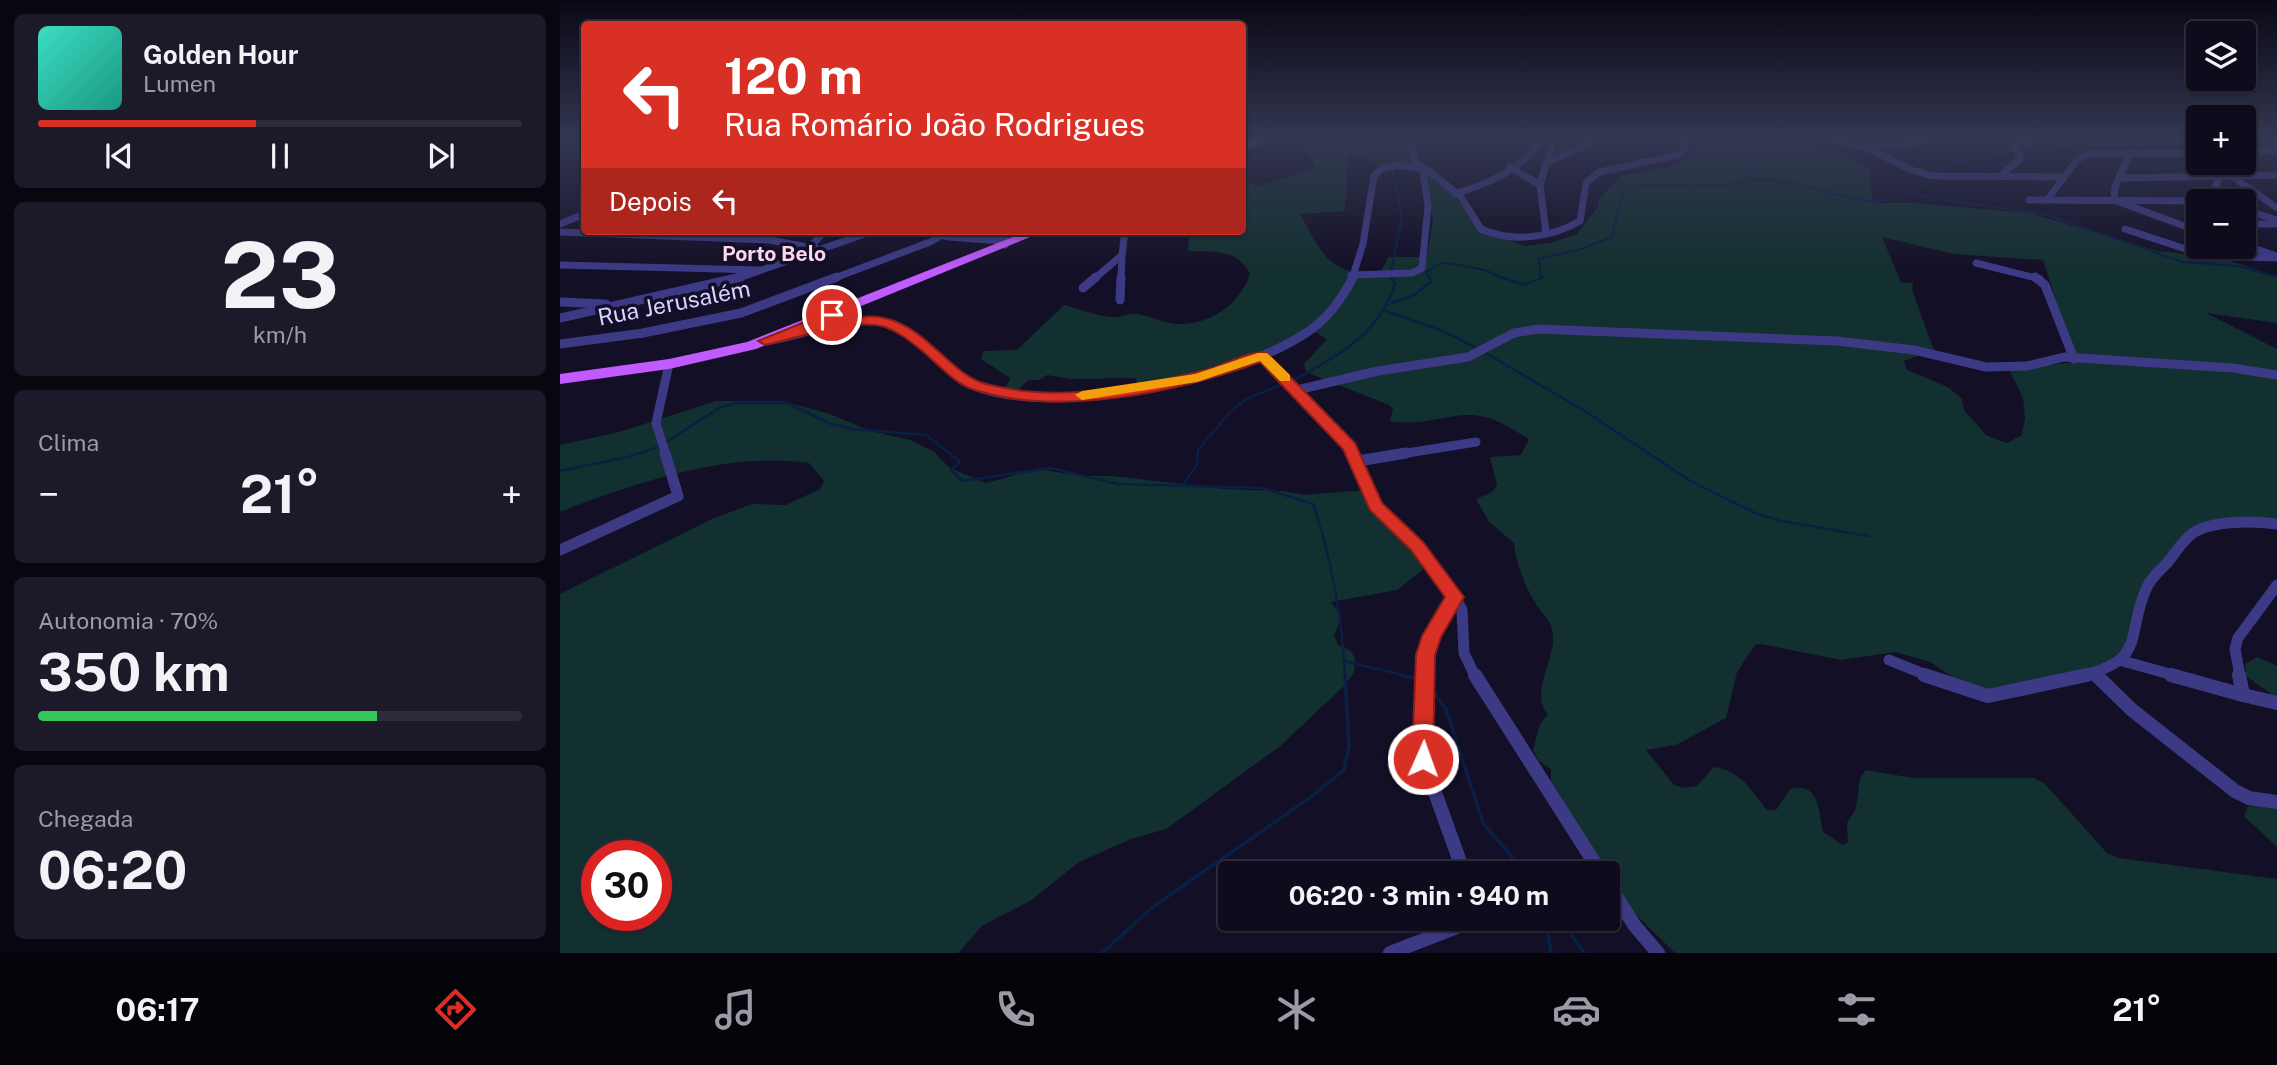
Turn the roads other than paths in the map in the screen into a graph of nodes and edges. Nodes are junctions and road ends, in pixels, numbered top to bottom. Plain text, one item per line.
1 (1375, 181) edge
2 (1423, 181) edge
3 (1443, 181) edge
4 (1481, 181) edge
5 (1534, 181) edge
6 (1541, 181) edge
7 (1588, 181) edge
8 (2060, 181) edge
9 (2119, 181) edge
10 (2237, 181) edge
11 (1540, 185) junction
12 (1455, 194) junction
13 (2265, 199) junction
14 (2277, 199) edge
15 (2047, 200) junction
16 (2114, 200) junction
17 (2029, 201) dead end
18 (2186, 201) edge
19 (2277, 208) edge
20 (2256, 214) edge
21 (581, 215) edge
22 (2277, 222) edge
23 (560, 224) edge
24 (2256, 224) edge
25 (2178, 225) junction
26 (2186, 225) edge
27 (2186, 227) edge
28 (2125, 229) dead end
29 (560, 232) edge
30 (581, 233) edge
31 (1546, 233) junction
32 (639, 235) edge
33 (820, 235) edge
34 (861, 235) edge
35 (942, 235) edge
36 (952, 235) edge
37 (1009, 235) edge
38 (1027, 235) edge
39 (1124, 235) edge
40 (1004, 243) junction
41 (807, 247) junction
42 (821, 249) junction
43 (2256, 249) edge
44 (1122, 255) junction
45 (799, 257) junction
46 (2277, 257) edge
47 (1976, 263) dead end
48 (560, 265) edge
49 (764, 270) junction
50 (1351, 275) junction
51 (1083, 288) dead end
52 (1120, 300) dead end
53 (560, 302) edge
54 (623, 304) junction
55 (560, 318) edge
56 (765, 341) junction
57 (560, 344) edge
58 (1262, 356) junction
59 (2074, 359) junction
60 (669, 364) junction
61 (2277, 375) edge
62 (560, 379) edge
63 (1297, 390) junction
64 (1476, 442) dead end
65 (1358, 461) junction
66 (2277, 524) edge
67 (560, 550) edge
68 (2277, 585) edge
69 (1455, 597) junction
70 (1889, 660) dead end
71 (2119, 660) junction
72 (2094, 673) junction
73 (2243, 695) junction
74 (2276, 704) edge
75 (2277, 802) edge
76 (1459, 861) edge
77 (1593, 861) edge
78 (1620, 903) edge
79 (1447, 931) edge
80 (1390, 953) edge
81 (1658, 953) edge

1 - 50 street
2 - 50 street
3 - 12 street
4 - 12 street
5 - 11 street
6 - 11 street
7 - 31 street
8 - 15 street
9 - 16 street
10 - 13 street
11 - 31 street
12 - 31 street
13 - 14 street
13 - 19 street
15 - 16 street
15 - 17 street
16 - 18 street
16 - 25 street
20 - 22 street
21 - 23 street
22 - 24 street
25 - 26 street
25 - 27 street
28 - 46 street
29 - 30 street
32 - 41 street
33 - 41 street
34 - 42 street
35 - 57 street, Rua Jerusalém
36 - 40 street
37 - 40 street
38 - 40 main road
39 - 44 street
40 - 56 main road
41 - 42 street
41 - 45 street
42 - 45 street
43 - 46 street
44 - 51 street
44 - 52 street
45 - 49 street
47 - 59 street
48 - 49 street
49 - 54 street
50 - 58 street
53 - 54 street
54 - 55 street
56 - 58 street
56 - 60 main road
58 - 63 street
59 - 61 street
59 - 63 street
60 - 62 main road
60 - 67 street
63 - 65 street
64 - 65 street
65 - 69 street
66 - 71 street
68 - 73 street
69 - 76 street
69 - 77 street
70 - 72 street
71 - 72 street
71 - 73 street
72 - 75 street
73 - 74 street
78 - 81 street
79 - 80 street

